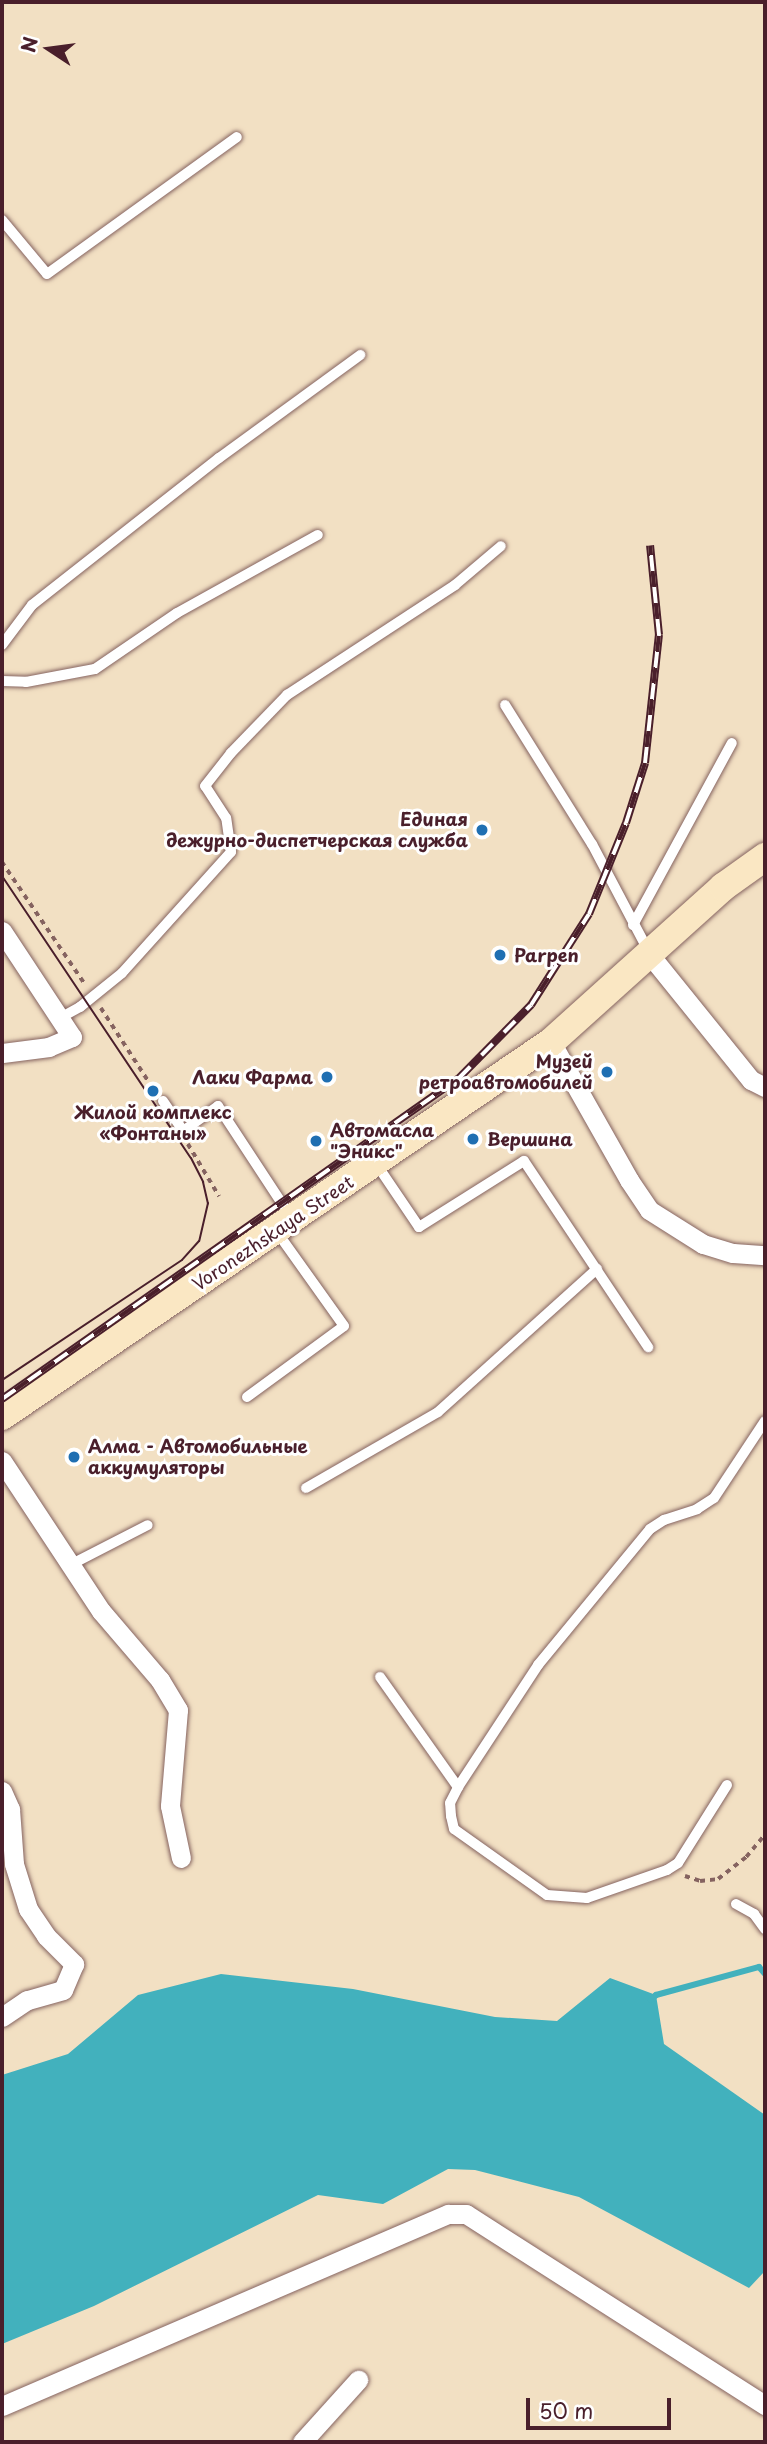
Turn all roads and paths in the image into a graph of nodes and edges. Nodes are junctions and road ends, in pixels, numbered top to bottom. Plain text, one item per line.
1 (237, 137) dead end
2 (2, 220) edge
3 (360, 355) dead end
4 (318, 535) dead end
5 (501, 547) dead end
6 (2, 645) edge
7 (2, 681) edge
8 (505, 705) dead end
9 (732, 743) dead end
10 (765, 857) edge
11 (2, 862) edge
12 (633, 925) junction
13 (2, 932) edge
14 (650, 955) junction
15 (93, 997) junction
16 (60, 1018) junction
17 (551, 1042) junction
18 (2, 1053) edge
19 (765, 1087) edge
20 (161, 1100) joint
21 (187, 1143) dead end
22 (375, 1164) junction
23 (219, 1196) dead end
24 (285, 1226) junction
25 (765, 1255) edge
26 (597, 1269) junction
27 (648, 1347) dead end
28 (247, 1397) dead end
29 (2, 1416) edge
30 (765, 1421) edge
31 (2, 1461) edge
32 (306, 1488) dead end
33 (148, 1525) dead end
34 (72, 1564) junction
35 (380, 1677) dead end
36 (727, 1785) dead end
37 (458, 1787) junction
38 (2, 1791) edge
39 (765, 1834) edge
40 (181, 1858) dead end
41 (667, 1870) junction
42 (736, 1903) dead end
43 (765, 1929) edge
44 (2, 2017) edge
45 (358, 2380) dead end
46 (765, 2405) edge
47 (2, 2406) edge
48 (302, 2442) edge

1 - 2 lane
3 - 6 lane
4 - 7 lane
5 - 15 lane
8 - 12 lane
9 - 12 lane
10 - 14 street, Voronezhskaya Street
11 - 15 path
12 - 14 lane
13 - 16 street
14 - 17 street, Voronezhskaya Street
14 - 19 street
15 - 16 lane
15 - 20 path
16 - 18 street
17 - 22 street, Voronezhskaya Street
17 - 25 street
20 - 24 lane
21 - 23 path
22 - 24 street, Voronezhskaya Street
22 - 26 lane
24 - 28 lane
24 - 29 street, Voronezhskaya Street
26 - 27 lane
26 - 32 lane
30 - 37 lane
31 - 34 street
33 - 34 lane
34 - 40 street
35 - 37 lane
36 - 41 lane
37 - 41 lane
38 - 44 street
39 - 41 path
42 - 43 lane
45 - 48 street
46 - 47 street

